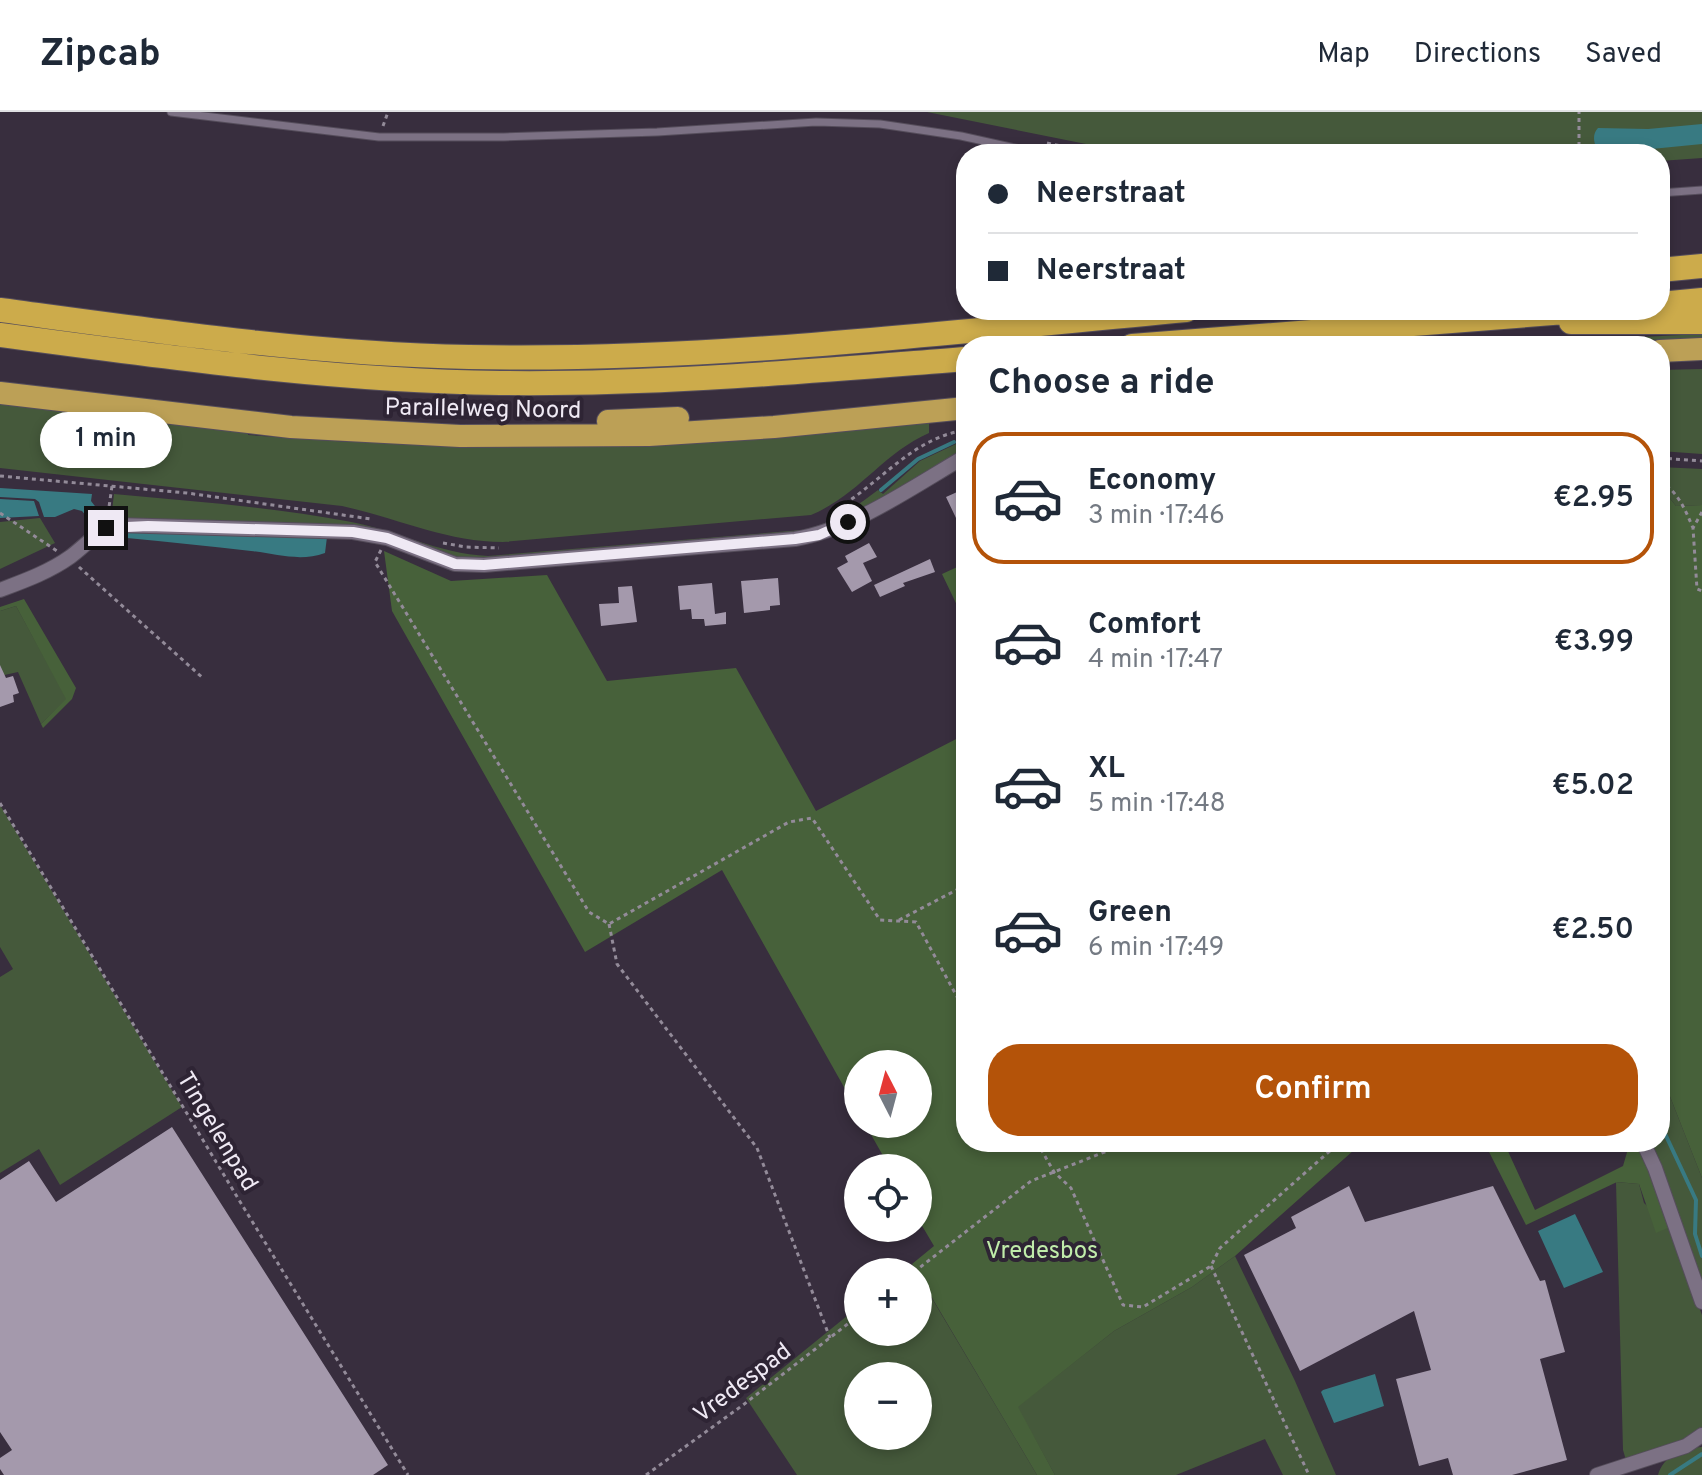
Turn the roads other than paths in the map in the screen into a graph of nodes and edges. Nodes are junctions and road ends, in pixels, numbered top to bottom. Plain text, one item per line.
1 (171, 112) edge
2 (997, 144) edge
3 (1702, 190) edge
4 (1670, 192) edge
5 (1702, 266) edge
6 (1670, 269) edge
7 (1702, 300) edge
8 (1670, 303) edge
9 (0, 310) edge
10 (1072, 320) edge
11 (1477, 320) joint
12 (1702, 322) edge
13 (0, 335) edge
14 (1265, 336) edge
15 (1702, 349) edge
16 (1670, 351) edge
17 (956, 360) edge
18 (1702, 362) edge
19 (1670, 363) edge
20 (0, 380) edge
21 (0, 393) edge
22 (956, 395) edge
23 (956, 409) edge
24 (956, 462) edge
25 (0, 590) edge
26 (1648, 1152) edge
27 (1702, 1302) edge
28 (1702, 1435) edge
29 (1597, 1475) edge

1 - 2 lane
3 - 4 lane
5 - 6 highway
7 - 8 highway
9 - 10 highway
11 - 12 highway
11 - 14 highway
13 - 17 highway
15 - 16 highway
18 - 19 highway
20 - 22 highway, Parallelweg Noord
21 - 23 highway, Parallelweg Noord
24 - 25 street
26 - 27 street
28 - 29 street

